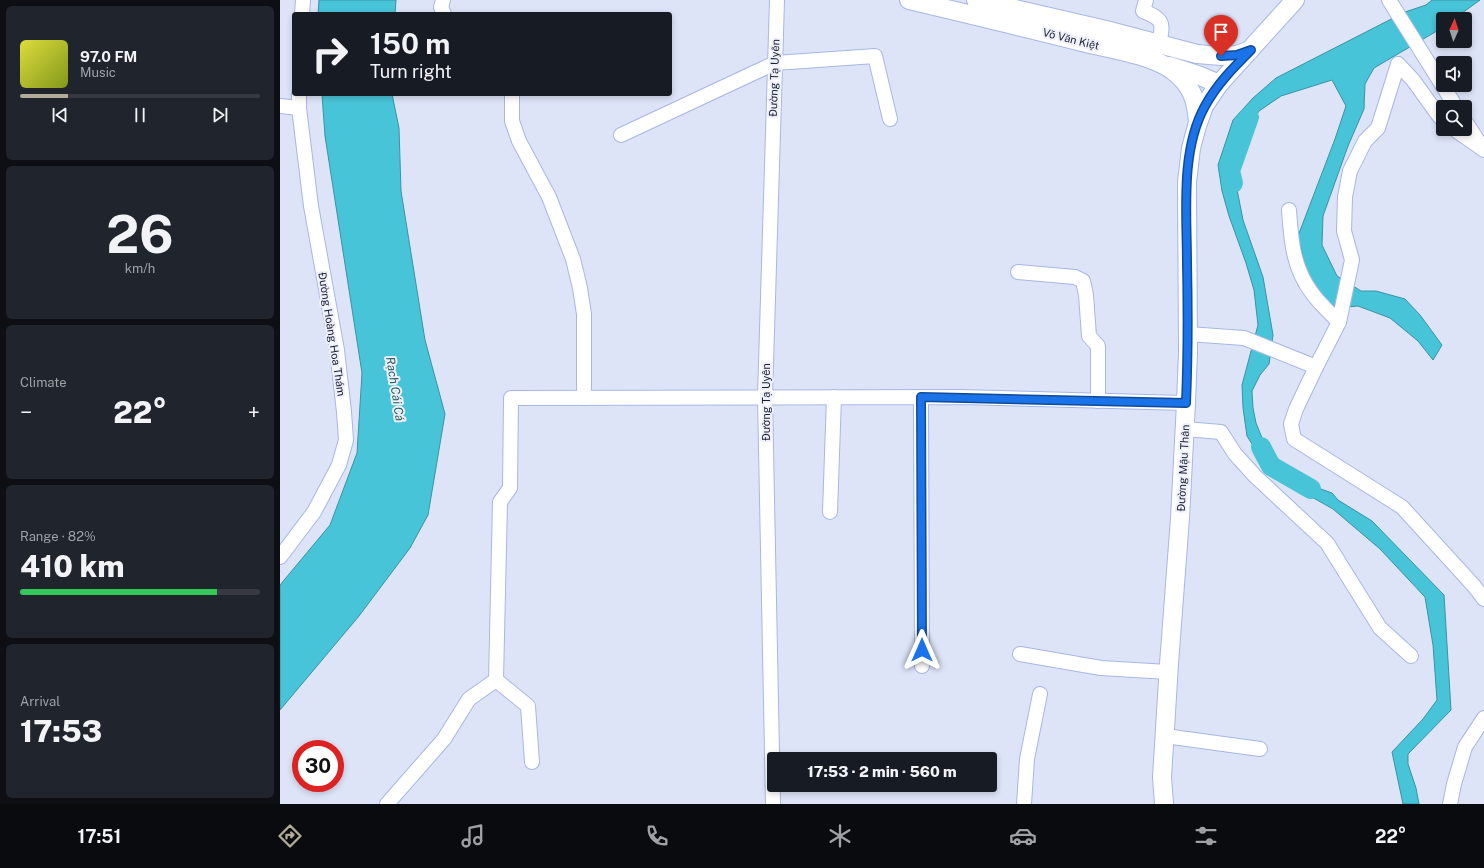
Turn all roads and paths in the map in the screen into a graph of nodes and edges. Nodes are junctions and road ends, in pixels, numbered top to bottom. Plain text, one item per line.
1 (303, 0) edge
2 (443, 0) edge
3 (777, 0) edge
4 (909, 0) edge
5 (1146, 0) edge
6 (1295, 0) edge
7 (1389, 0) edge
8 (982, 1) edge
9 (302, 12) edge
10 (443, 12) edge
11 (1251, 50) junction
12 (1163, 52) junction
13 (1202, 55) junction
14 (775, 63) junction
15 (1219, 84) junction
16 (299, 96) edge
17 (512, 96) edge
18 (1452, 100) edge
19 (280, 106) edge
20 (299, 108) junction
21 (1436, 112) edge
22 (890, 119) dead end
23 (1198, 122) junction
24 (1472, 132) edge
25 (621, 135) dead end
26 (1464, 136) edge
27 (1484, 151) edge
28 (1289, 210) dead end
29 (1018, 272) dead end
30 (1339, 322) junction
31 (1188, 334) junction
32 (1316, 367) junction
33 (834, 397) junction
34 (921, 397) junction
35 (584, 398) junction
36 (765, 398) junction
37 (1098, 401) junction
38 (1186, 403) junction
39 (1185, 429) junction
40 (830, 512) dead end
41 (280, 557) edge
42 (1484, 600) edge
43 (1020, 654) dead end
44 (1411, 656) dead end
45 (922, 666) dead end
46 (1168, 672) junction
47 (496, 680) junction
48 (1040, 694) dead end
49 (1484, 718) edge
50 (1165, 736) junction
51 (1260, 748) dead end
52 (532, 762) dead end
53 (387, 804) edge
54 (773, 804) edge
55 (1024, 804) edge
56 (1164, 804) edge
57 (1450, 804) edge

1 - 9 street
2 - 10 street
3 - 14 street, Đường Tạ Uyên
4 - 12 main road, Võ Văn Kiệt
5 - 12 street
6 - 11 main road, Đường Mậu Thân
7 - 18 street
8 - 12 main road, Võ Văn Kiệt
11 - 13 main road, Võ Văn Kiệt
11 - 15 main road, Đường Mậu Thân
12 - 13 main road, Võ Văn Kiệt
12 - 15 main road
12 - 23 main road, Võ Văn Kiệt
13 - 15 main road
14 - 22 street
14 - 25 street
14 - 36 street, Đường Tạ Uyên
15 - 23 main road, Đường Mậu Thân
16 - 20 street, Đường Hoàng Hoa Thám
17 - 35 street
19 - 20 street
20 - 41 street, Đường Hoàng Hoa Thám
21 - 30 street
23 - 31 main road, Đường Mậu Thân
24 - 27 street
26 - 27 street
28 - 30 street
29 - 37 street
30 - 32 street
31 - 32 street
31 - 38 main road, Đường Mậu Thân
32 - 42 street
33 - 34 street
33 - 36 street
33 - 40 street
34 - 37 street
34 - 45 street
35 - 36 street
35 - 47 street
36 - 54 street, Đường Tạ Uyên
37 - 38 street
38 - 39 main road, Đường Mậu Thân
39 - 44 street
39 - 46 main road, Đường Mậu Thân
43 - 46 street
46 - 50 main road, Đường Mậu Thân
47 - 52 street
47 - 53 street
48 - 55 street
49 - 57 street
50 - 51 street
50 - 56 main road, Đường Mậu Thân

